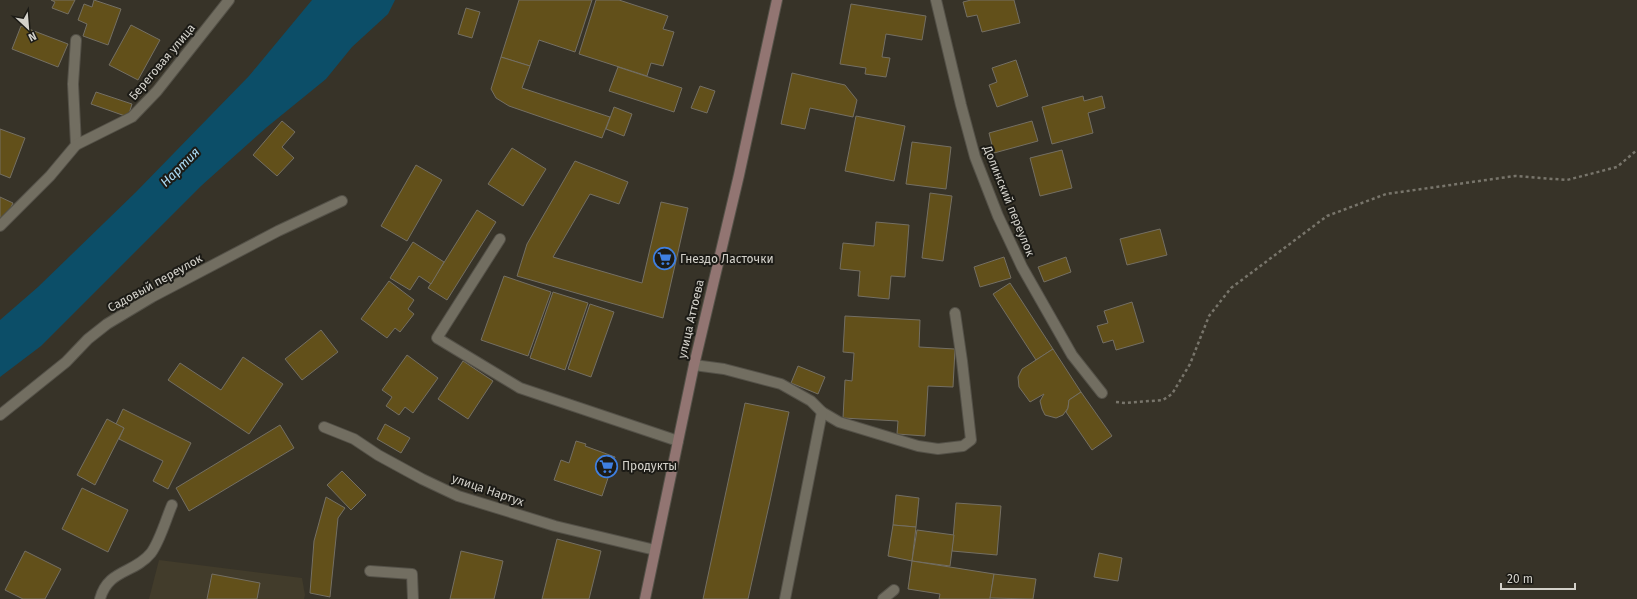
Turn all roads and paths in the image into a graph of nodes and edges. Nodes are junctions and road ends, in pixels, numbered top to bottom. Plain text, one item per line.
1 (229, 0) edge
2 (777, 0) edge
3 (936, 0) edge
4 (76, 40) dead end
5 (76, 145) junction
6 (1637, 150) edge
7 (342, 201) dead end
8 (0, 226) edge
9 (500, 239) dead end
10 (955, 313) dead end
11 (694, 365) junction
12 (1102, 393) joint
13 (822, 412) junction
14 (0, 415) edge
15 (324, 427) dead end
16 (678, 441) junction
17 (172, 505) dead end
18 (655, 550) junction
19 (370, 571) dead end
20 (894, 590) dead end
21 (100, 599) edge
22 (413, 599) edge
23 (645, 599) edge
24 (785, 599) edge
25 (883, 599) edge

1 - 5 street, Береговая улица
2 - 11 street, улица Аттоева
3 - 12 street, Долинский переулок
4 - 5 street
5 - 8 street, Береговая улица
6 - 12 path
7 - 14 street, Садовый переулок
9 - 16 street
10 - 13 street
11 - 13 street
11 - 16 street, улица Аттоева
13 - 24 street
15 - 18 street, улица Нартух
16 - 18 street, улица Аттоева
17 - 21 street
18 - 23 street, улица Аттоева
19 - 22 street
20 - 25 street

